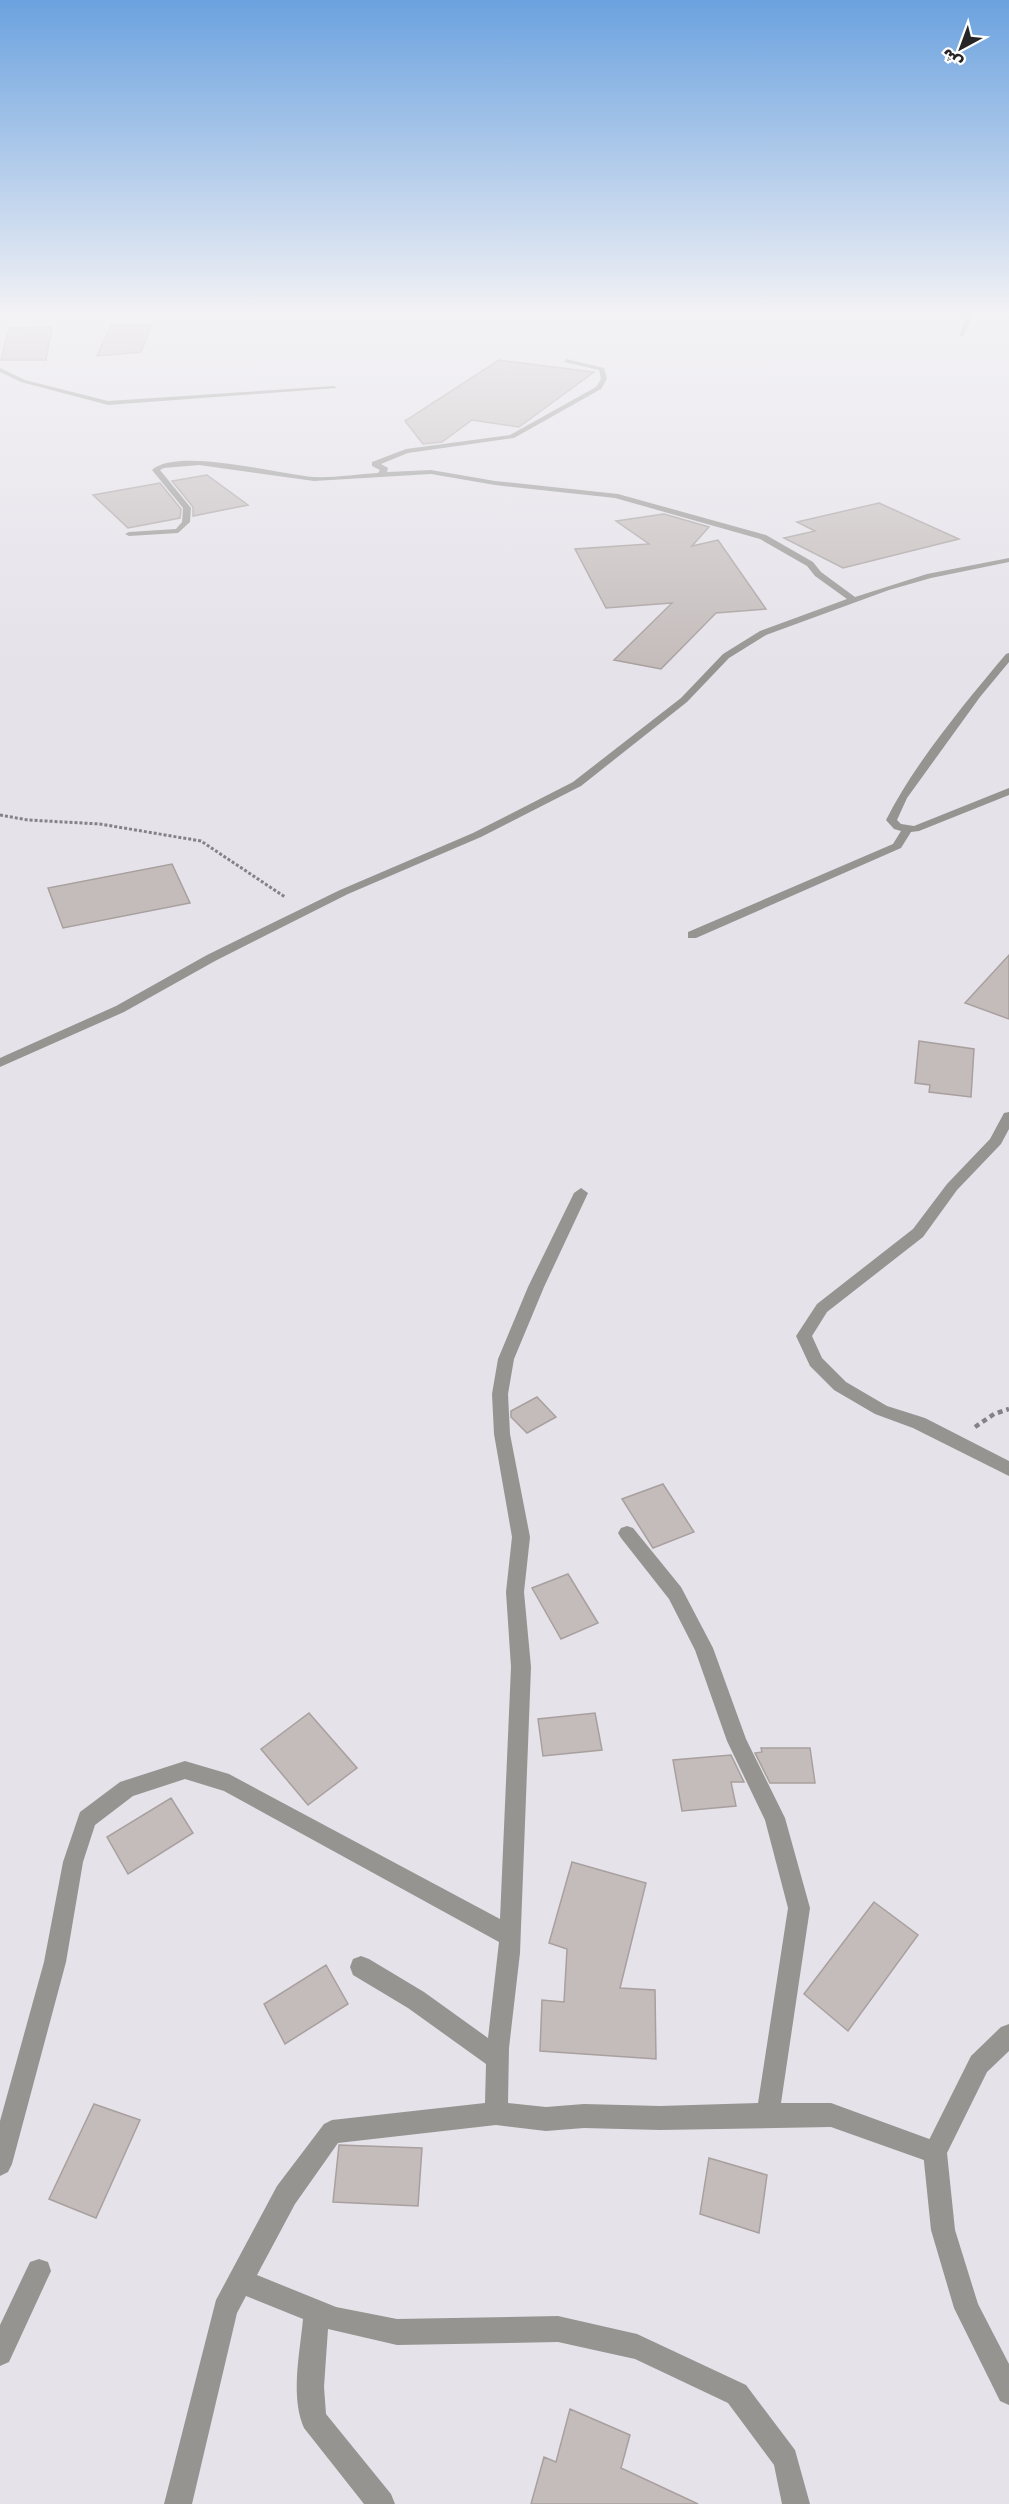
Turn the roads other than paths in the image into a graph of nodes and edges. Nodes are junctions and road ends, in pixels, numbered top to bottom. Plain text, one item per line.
1 (519, 433) edge
2 (381, 474) junction
3 (129, 534) dead end
4 (1009, 560) edge
5 (854, 600) junction
6 (1009, 656) edge
7 (1009, 791) edge
8 (906, 829) junction
9 (692, 935) dead end
10 (0, 1063) edge
11 (1009, 1116) edge
12 (581, 1193) dead end
13 (1009, 1469) edge
14 (627, 1533) dead end
15 (509, 1936) junction
16 (361, 1967) dead end
17 (1009, 2035) edge
18 (498, 2059) junction
19 (496, 2113) junction
20 (768, 2115) junction
21 (935, 2152) junction
22 (0, 2164) edge
23 (39, 2271) dead end
24 (240, 2281) junction
25 (316, 2312) junction
26 (0, 2353) edge
27 (1009, 2392) edge
28 (178, 2504) edge
29 (381, 2504) edge
30 (796, 2504) edge

1 - 2 street
2 - 3 street
2 - 5 street
4 - 5 street
5 - 10 street
6 - 8 street
7 - 8 street
8 - 9 street
11 - 13 street
12 - 15 street
14 - 20 street
15 - 18 street
15 - 22 street
16 - 18 street
17 - 21 street
18 - 19 street
19 - 20 street
19 - 24 street
20 - 21 street
21 - 27 street
23 - 26 street
24 - 25 street
24 - 28 street
25 - 29 street
25 - 30 street

